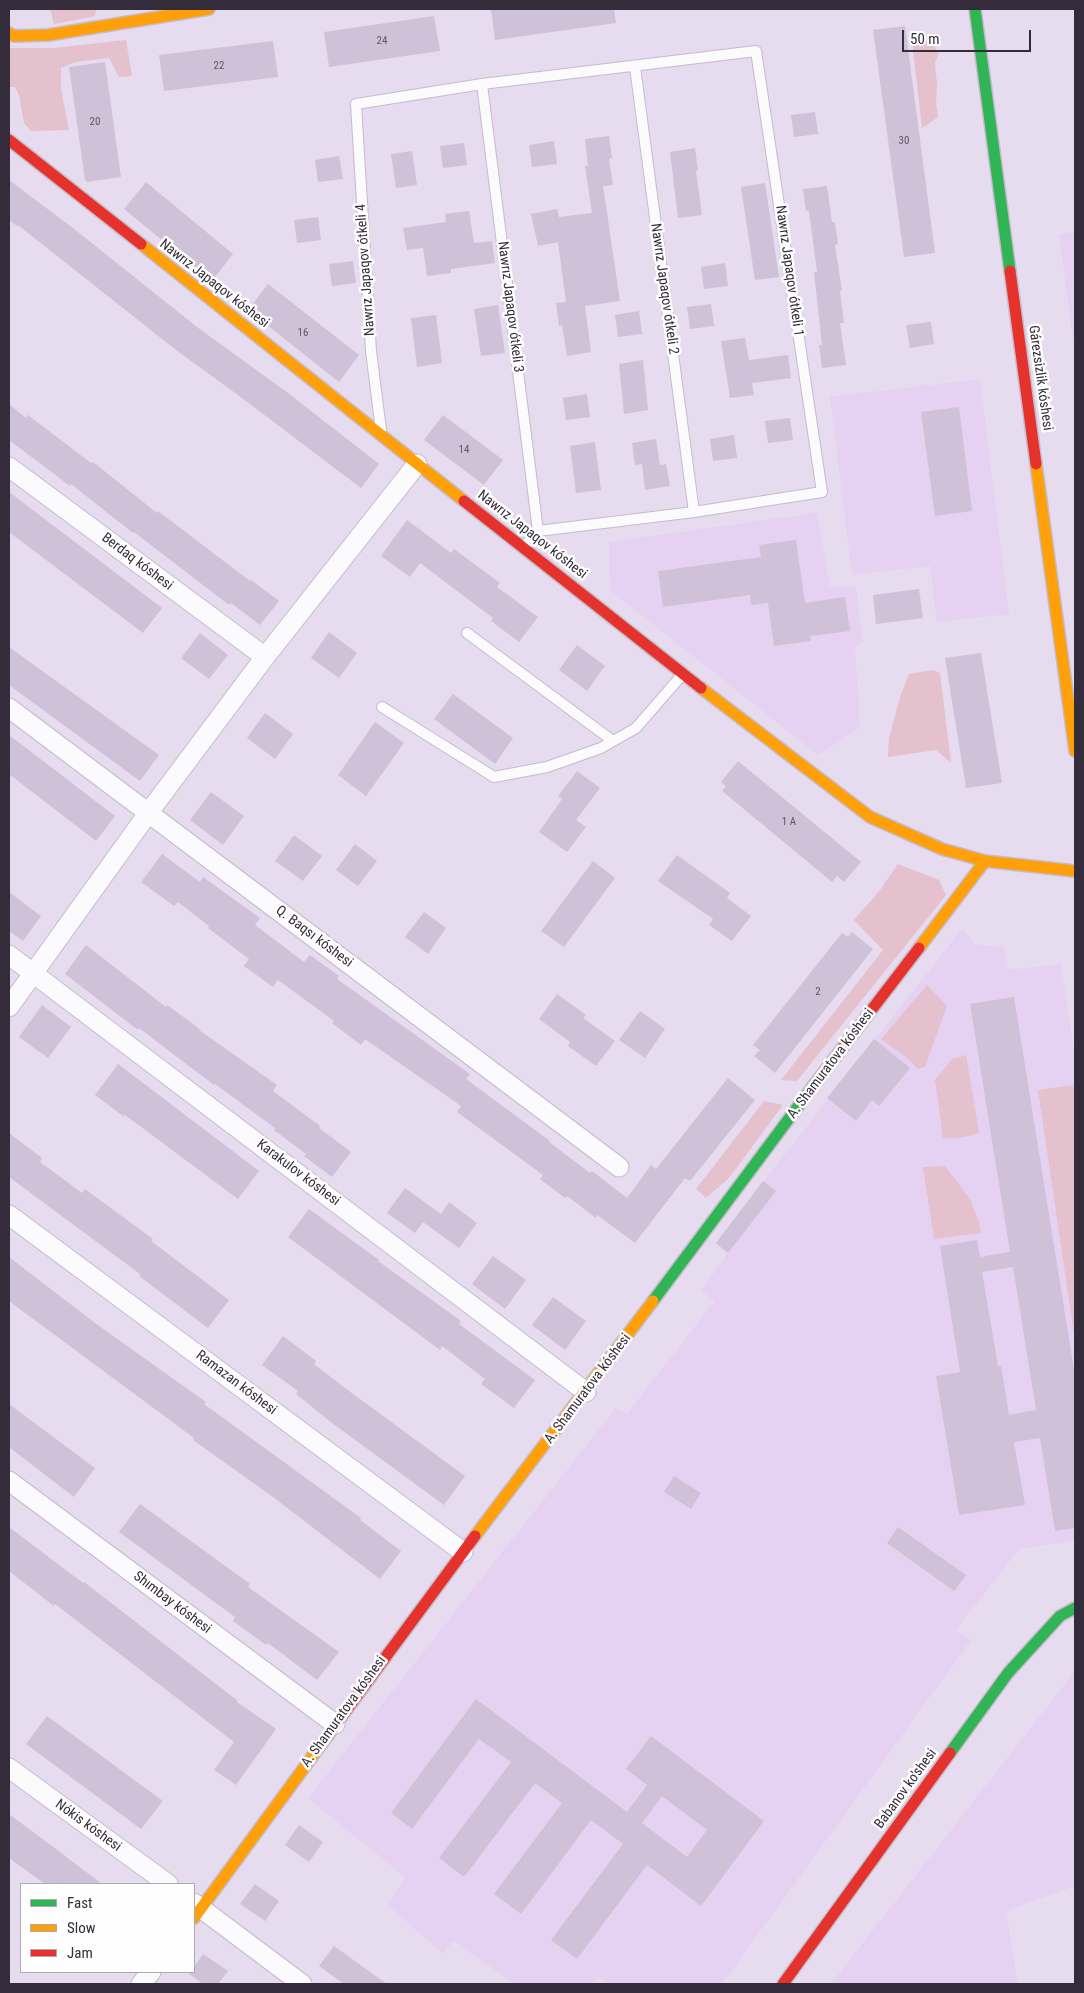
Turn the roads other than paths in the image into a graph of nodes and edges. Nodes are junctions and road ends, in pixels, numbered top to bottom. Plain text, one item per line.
1 (209, 9) edge
2 (975, 9) edge
3 (11, 34) edge
4 (635, 67) junction
5 (482, 84) junction
6 (9, 140) edge
7 (382, 436) junction
8 (417, 464) junction
9 (9, 467) edge
10 (694, 512) junction
11 (538, 531) junction
12 (524, 548) junction
13 (467, 633) dead end
14 (265, 657) junction
15 (683, 674) junction
16 (382, 707) dead end
17 (9, 708) edge
18 (613, 741) junction
19 (1075, 751) edge
20 (149, 812) junction
21 (985, 861) junction
22 (1075, 872) edge
23 (9, 954) edge
24 (34, 973) junction
25 (9, 1007) edge
26 (619, 1167) dead end
27 (9, 1215) edge
28 (586, 1392) junction
29 (9, 1481) edge
30 (463, 1552) junction
31 (1075, 1608) edge
32 (335, 1724) junction
33 (9, 1768) edge
34 (167, 1883) edge
35 (196, 1910) edge
36 (150, 1973) edge
37 (141, 1984) edge
38 (302, 1984) edge
39 (783, 1984) edge

1 - 3 street
2 - 19 street, Gárezsizlik kóshesi
4 - 5 lane
4 - 10 lane, Nawrız Japaqov ótkeli 2
4 - 10 lane, Nawrız Japaqov ótkeli 1
5 - 7 lane, Nawrız Japaqov ótkeli 4
5 - 11 lane, Nawrız Japaqov ótkeli 3
6 - 7 street, Nawrız Japaqov kóshesi
7 - 8 street, Nawrız Japaqov kóshesi
8 - 12 street, Nawrız Japaqov kóshesi
8 - 14 street
9 - 14 street, Berdaq kóshesi
10 - 11 lane
11 - 12 lane
12 - 15 street, Nawrız Japaqov kóshesi
13 - 18 lane
14 - 20 street
15 - 18 lane
15 - 21 street, Nawrız Japaqov kóshesi
16 - 18 lane
17 - 20 street, Q. Baqsı kóshesi
20 - 24 street
20 - 26 street, Q. Baqsı kóshesi
21 - 22 street, Nawrız Japaqov kóshesi
21 - 28 street, A. Shamuratova kóshesi
23 - 24 street, Karakulov kóshesi
24 - 25 street
24 - 28 street, Karakulov kóshesi
27 - 30 street, Ramazan kóshesi
28 - 30 street, A. Shamuratova kóshesi
29 - 32 street, Shımbay kóshesi
30 - 32 street, A. Shamuratova kóshesi
31 - 39 street, Babanov ko'shesi
32 - 35 street, A. Shamuratova kóshesi
33 - 34 street, Nókis kóshesi
35 - 38 street
36 - 37 street

